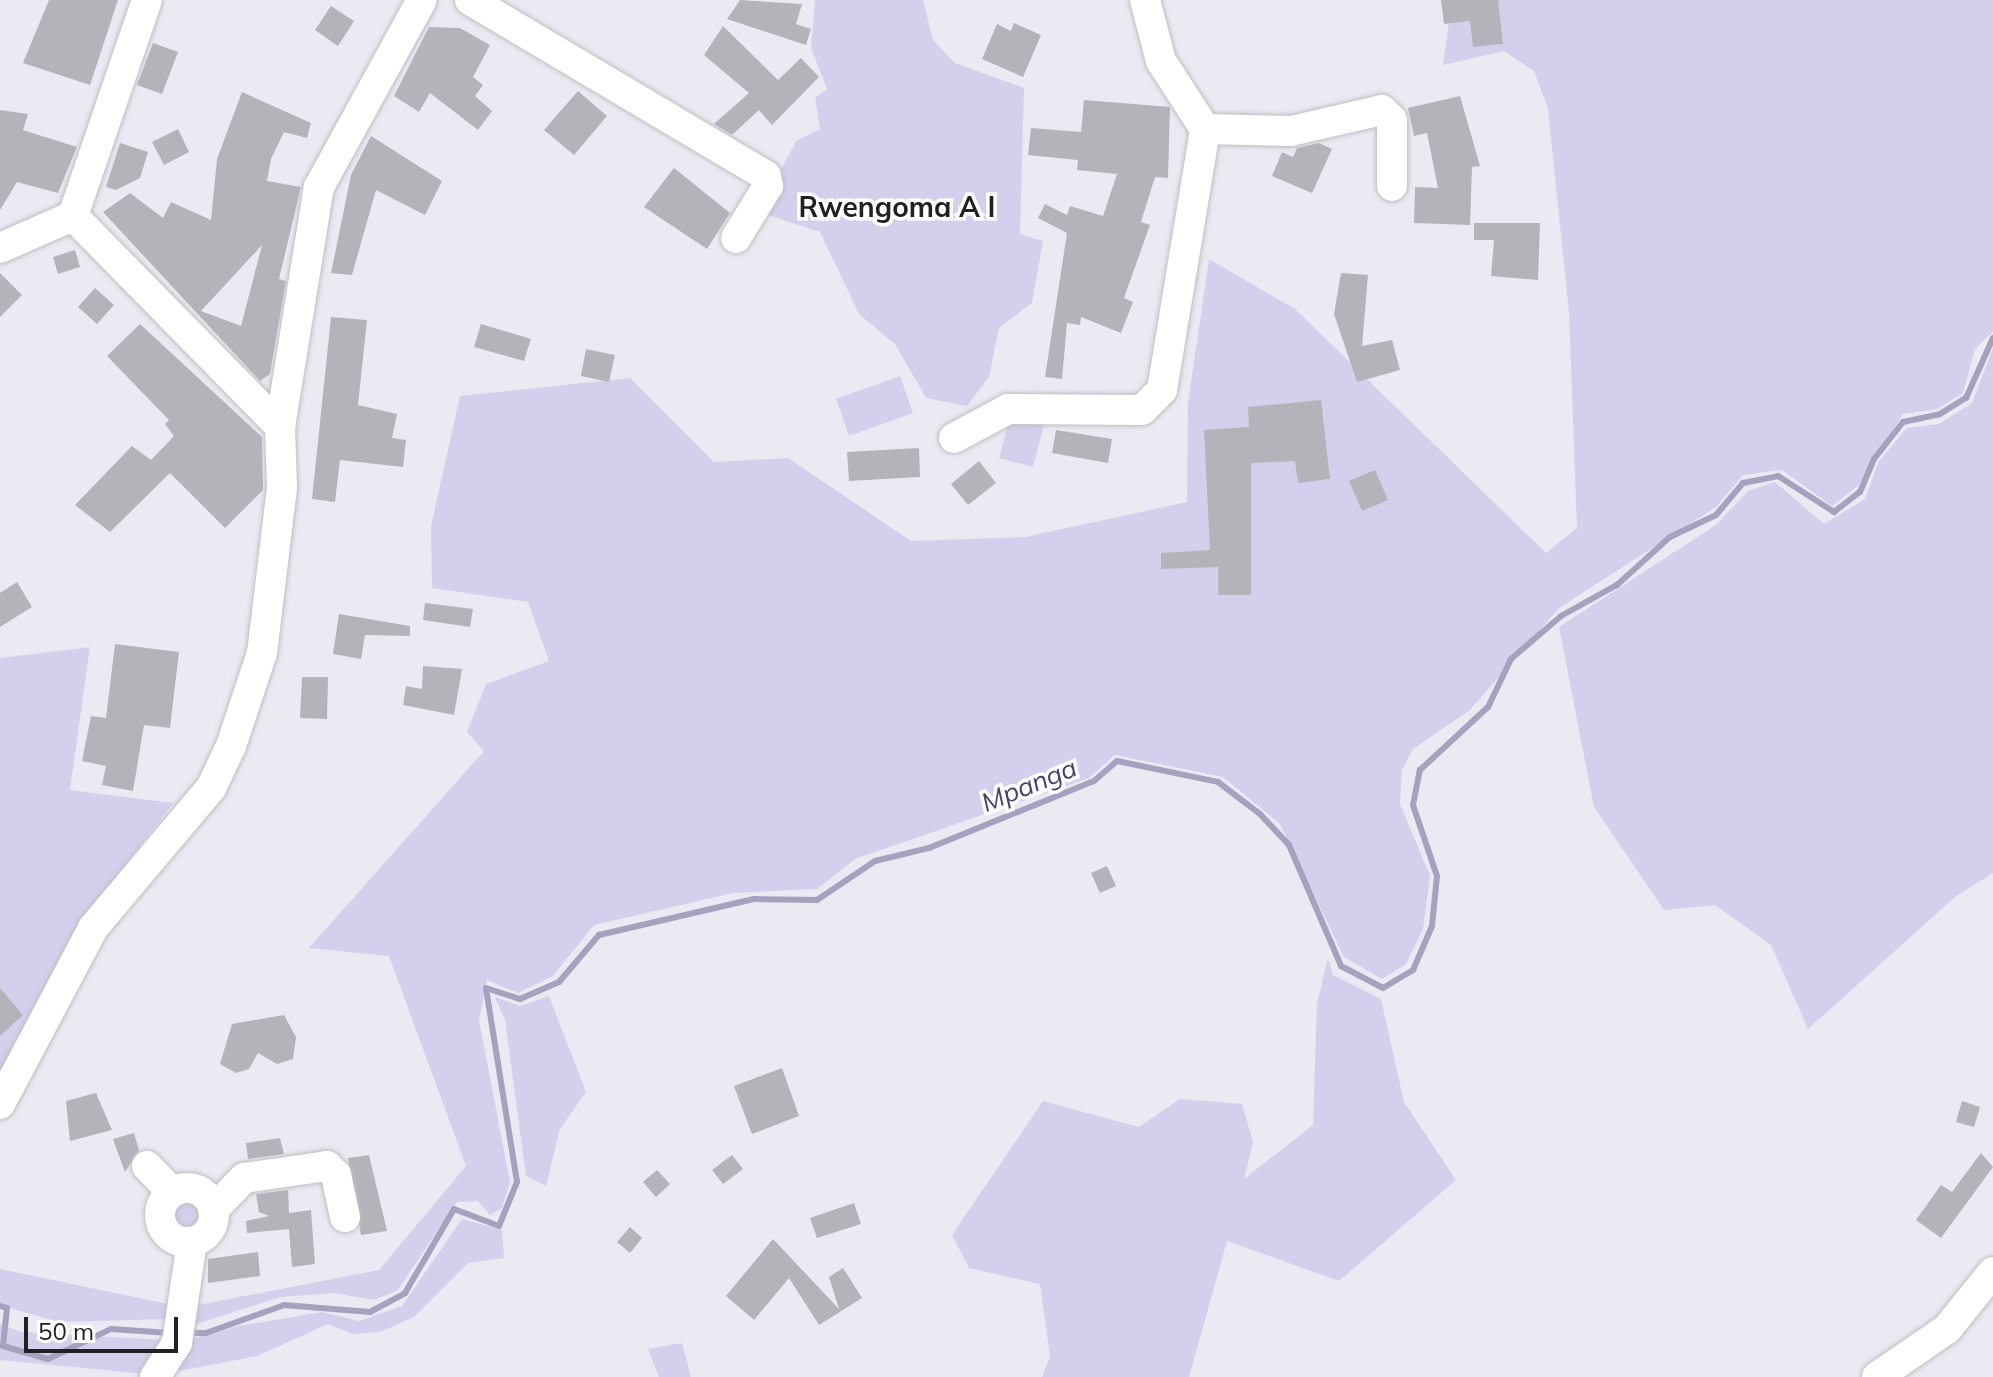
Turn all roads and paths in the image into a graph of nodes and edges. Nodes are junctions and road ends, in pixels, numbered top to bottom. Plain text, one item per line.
1 (147, 0) edge
2 (422, 0) edge
3 (470, 0) edge
4 (1145, 0) edge
5 (1205, 129) junction
6 (1392, 186) dead end
7 (73, 216) junction
8 (736, 238) dead end
9 (0, 248) edge
10 (280, 427) junction
11 (954, 438) dead end
12 (0, 1104) edge
13 (147, 1166) dead end
14 (172, 1192) junction
15 (213, 1210) junction
16 (345, 1217) dead end
17 (192, 1242) junction
18 (1993, 1272) edge
19 (155, 1377) edge
20 (1877, 1377) edge

1 - 7 street
2 - 10 street
3 - 8 street
4 - 5 street
5 - 6 street
5 - 11 street
7 - 9 street
7 - 10 street
10 - 12 street
13 - 14 street
14 - 15 street
14 - 17 street
15 - 16 street
15 - 17 street
17 - 19 street
18 - 20 street

